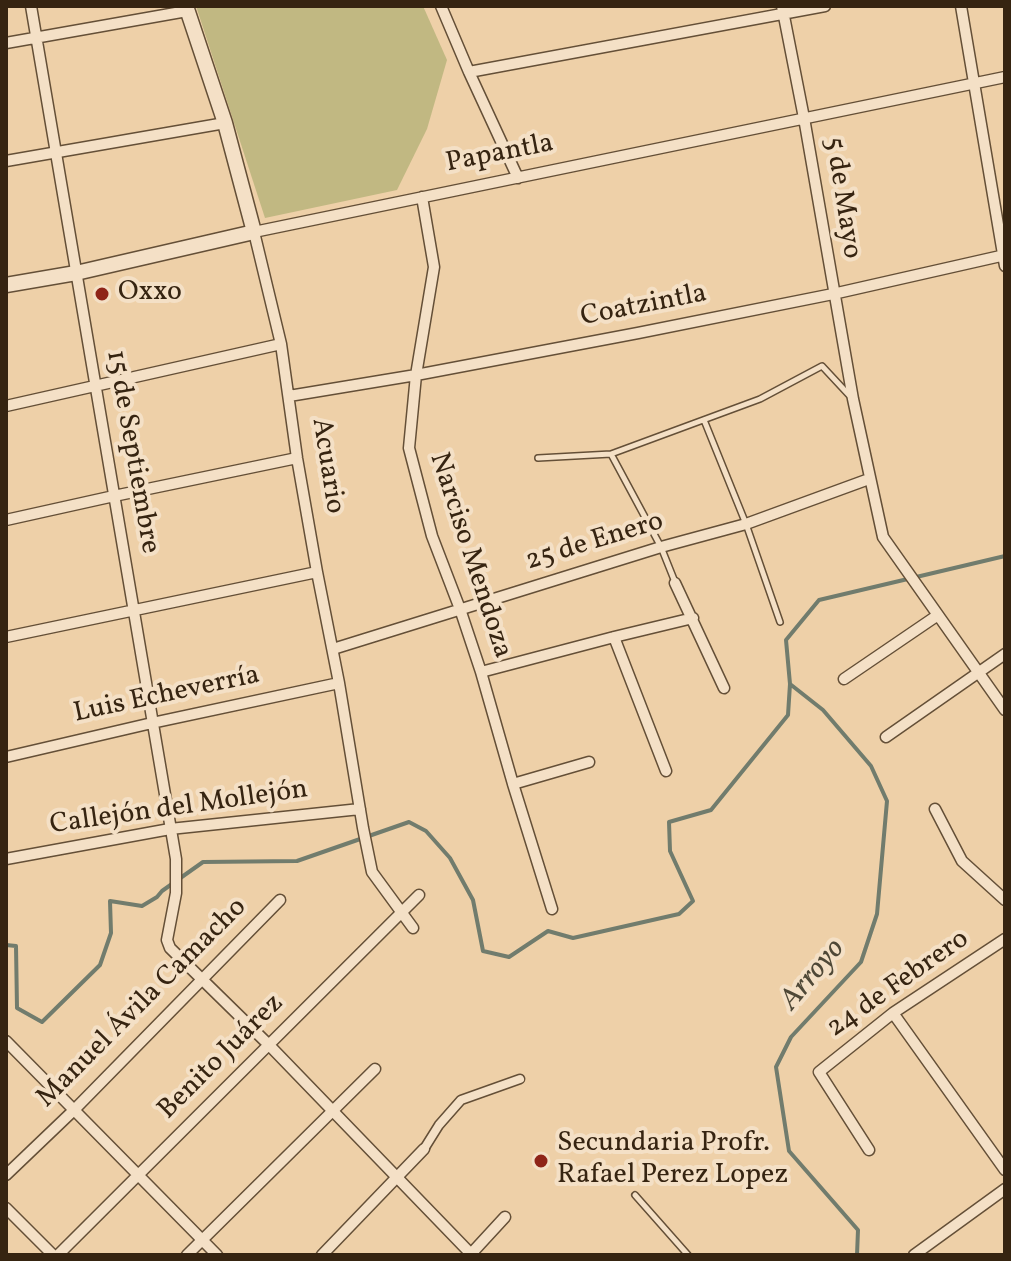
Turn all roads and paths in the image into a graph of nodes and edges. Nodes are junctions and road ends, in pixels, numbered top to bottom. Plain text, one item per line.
1 (31, 6) edge
2 (441, 6) edge
3 (825, 6) edge
4 (961, 6) edge
5 (187, 8) edge
6 (783, 10) edge
7 (36, 37) junction
8 (6, 43) edge
9 (469, 72) junction
10 (1005, 77) edge
11 (973, 83) junction
12 (804, 118) junction
13 (225, 123) junction
14 (56, 152) junction
15 (6, 161) edge
16 (518, 178) junction
17 (422, 197) junction
18 (254, 232) junction
19 (1004, 259) edge
20 (76, 273) junction
21 (6, 285) edge
22 (833, 294) junction
23 (281, 344) junction
24 (416, 375) junction
25 (95, 385) junction
26 (289, 396) junction
27 (853, 399) junction
28 (6, 406) edge
29 (704, 420) junction
30 (611, 454) junction
31 (297, 458) junction
32 (538, 458) dead end
33 (869, 479) junction
34 (114, 496) junction
35 (6, 520) edge
36 (746, 524) junction
37 (661, 547) junction
38 (317, 572) junction
39 (675, 583) joint
40 (133, 609) junction
41 (460, 609) junction
42 (938, 615) junction
43 (693, 618) junction
44 (780, 622) dead end
45 (6, 637) edge
46 (614, 637) junction
47 (333, 649) junction
48 (1005, 654) edge
49 (481, 672) junction
50 (979, 672) junction
51 (844, 679) dead end
52 (339, 683) junction
53 (724, 688) dead end
54 (1005, 710) edge
55 (152, 723) junction
56 (886, 737) dead end
57 (6, 757) edge
58 (589, 762) dead end
59 (666, 771) dead end
60 (513, 784) junction
61 (360, 809) junction
62 (935, 809) dead end
63 (170, 829) junction
64 (6, 859) edge
65 (419, 895) dead end
66 (280, 900) dead end
67 (1005, 900) edge
68 (552, 909) dead end
69 (401, 913) junction
70 (413, 928) dead end
71 (1005, 939) edge
72 (201, 980) junction
73 (893, 1013) junction
74 (7, 1043) edge
75 (269, 1045) junction
76 (375, 1069) dead end
77 (520, 1079) dead end
78 (74, 1110) junction
79 (333, 1111) junction
80 (424, 1149) joint
81 (869, 1150) dead end
82 (1005, 1170) edge
83 (6, 1175) edge
84 (138, 1175) junction
85 (397, 1178) junction
86 (1005, 1189) edge
87 (635, 1195) dead end
88 (6, 1208) edge
89 (505, 1217) dead end
90 (202, 1240) junction
91 (55, 1255) edge
92 (187, 1255) edge
93 (217, 1255) edge
94 (322, 1255) edge
95 (471, 1255) edge
96 (688, 1255) edge
97 (914, 1255) edge

1 - 7 street, 15 de Septiembre
2 - 9 street
3 - 6 street
4 - 11 street
5 - 7 street
5 - 13 street, Acuario
6 - 9 street
6 - 12 street, 5 de Mayo
7 - 8 street
7 - 14 street, 15 de Septiembre
9 - 16 street
10 - 11 street, Papantla
11 - 12 street, Papantla
11 - 19 street
12 - 16 street, Papantla
12 - 22 street, 5 de Mayo
13 - 14 street
13 - 18 street, Acuario
14 - 15 street
14 - 20 street, 15 de Septiembre
16 - 17 street, Papantla
17 - 18 street, Papantla
17 - 24 street, Narciso Mendoza
18 - 20 street, Papantla
18 - 23 street, Acuario
19 - 22 street, Coatzintla
20 - 21 street, Papantla
20 - 25 street, 15 de Septiembre
22 - 24 street, Coatzintla
22 - 27 street, 5 de Mayo
23 - 25 street
23 - 26 street, Acuario
24 - 26 street, Coatzintla
24 - 41 street, Narciso Mendoza
25 - 28 street
25 - 34 street, 15 de Septiembre
26 - 31 street, Acuario
27 - 29 lane
27 - 33 street, 5 de Mayo
29 - 30 lane
29 - 36 lane
30 - 32 lane
30 - 37 lane
31 - 34 street
31 - 38 street, Acuario
33 - 36 street, 25 de Enero
33 - 42 street, 5 de Mayo
34 - 35 street
34 - 40 street, 15 de Septiembre
36 - 37 street, 25 de Enero
36 - 44 lane
37 - 39 lane
37 - 41 street, 25 de Enero
38 - 40 street
38 - 47 street, Acuario
39 - 43 street
40 - 45 street
40 - 55 street, 15 de Septiembre
41 - 47 street, 25 de Enero
41 - 49 street, Narciso Mendoza
42 - 50 street, 5 de Mayo
42 - 51 street
43 - 46 street
43 - 53 street
46 - 49 street
46 - 59 street
47 - 52 street, Acuario
48 - 50 street
49 - 60 street, Narciso Mendoza
50 - 54 street, 5 de Mayo
50 - 56 street
52 - 55 street, Luis Echeverría
52 - 61 street, Acuario
55 - 57 street, Luis Echeverría
55 - 63 street, 15 de Septiembre
58 - 60 street
60 - 68 street, Narciso Mendoza
61 - 63 street, Callejón del Mollejón
61 - 69 street, Acuario
62 - 67 street
63 - 64 street, Callejón del Mollejón
63 - 72 street, 15 de Septiembre
65 - 69 street, Benito Juárez
66 - 72 street, Manuel Ávila Camacho
69 - 70 street, Acuario
69 - 75 street, Benito Juárez
71 - 73 street, 24 de Febrero
72 - 75 street
72 - 78 street, Manuel Ávila Camacho
73 - 81 street, 24 de Febrero
73 - 82 street
74 - 78 street
75 - 79 street
75 - 84 street, Benito Juárez
76 - 79 street
77 - 80 street
78 - 83 street, Manuel Ávila Camacho
78 - 84 street
79 - 85 street
79 - 90 street
80 - 85 street
84 - 90 street
84 - 91 street, Benito Juárez
85 - 94 street
85 - 95 street
86 - 97 street
87 - 96 lane
88 - 91 street
89 - 95 street
90 - 92 street
90 - 93 street

